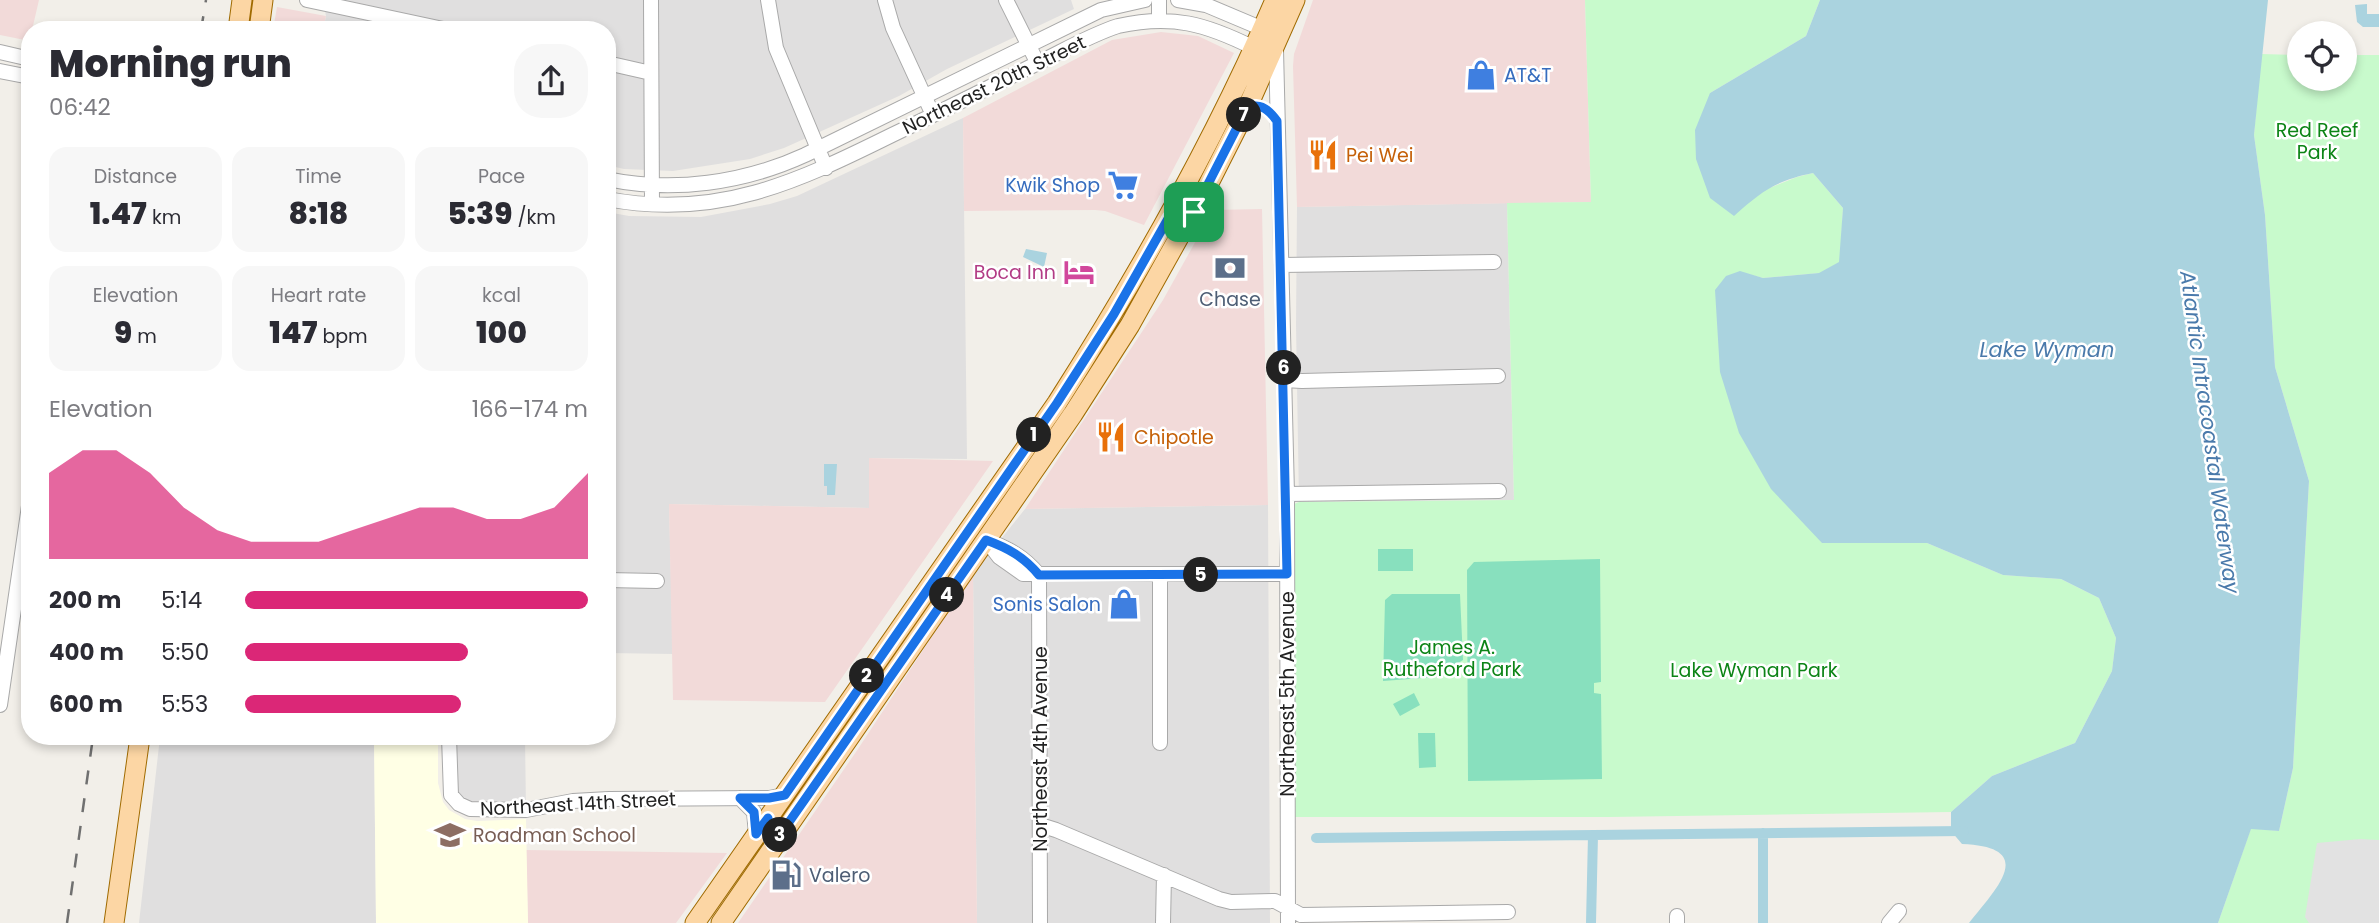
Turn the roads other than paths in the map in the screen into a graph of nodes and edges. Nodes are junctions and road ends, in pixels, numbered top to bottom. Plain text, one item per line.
1 (242, 0) edge
2 (263, 0) edge
3 (307, 0) edge
4 (651, 0) edge
5 (768, 0) edge
6 (885, 0) edge
7 (1006, 0) edge
8 (1145, 0) edge
9 (1159, 0) edge
10 (1178, 0) edge
11 (1275, 0) edge
12 (1295, 0) edge
13 (1159, 20) junction
14 (239, 21) edge
15 (260, 21) edge
16 (406, 21) edge
17 (1263, 29) junction
18 (1029, 45) junction
19 (1275, 45) junction
20 (1254, 48) junction
21 (0, 52) edge
22 (21, 57) edge
23 (1038, 64) junction
24 (616, 65) edge
25 (21, 67) edge
26 (3, 72) edge
27 (651, 72) junction
28 (21, 75) edge
29 (924, 97) junction
30 (1248, 106) junction
31 (933, 115) junction
32 (1277, 121) junction
33 (819, 148) junction
34 (826, 168) junction
35 (616, 180) edge
36 (652, 184) junction
37 (616, 200) edge
38 (652, 204) junction
39 (1177, 222) junction
40 (1494, 262) dead end
41 (1281, 265) junction
42 (1128, 289) junction
43 (1130, 325) junction
44 (1498, 376) dead end
45 (1284, 380) junction
46 (1065, 409) junction
47 (1499, 491) dead end
48 (1287, 494) junction
49 (987, 503) junction
50 (968, 531) junction
51 (986, 540) junction
52 (21, 561) edge
53 (966, 568) junction
54 (1287, 574) junction
55 (1039, 575) junction
56 (1160, 575) junction
57 (616, 580) edge
58 (657, 581) dead end
59 (0, 705) edge
60 (1160, 744) dead end
61 (139, 745) edge
62 (449, 745) edge
63 (785, 795) junction
64 (740, 798) junction
65 (1040, 825) junction
66 (766, 832) junction
67 (1164, 875) junction
68 (1288, 908) junction
69 (1899, 911) dead end
70 (1508, 912) dead end
71 (114, 923) edge
72 (695, 923) edge
73 (721, 923) edge
74 (1040, 923) edge
75 (1163, 923) edge
76 (1288, 923) edge
77 (1889, 923) edge

1 - 14 main road
2 - 15 main road
3 - 16 street
4 - 27 street
5 - 33 street
6 - 29 street
7 - 18 street
8 - 18 street, Northeast 20th Street
9 - 13 street
10 - 17 street
11 - 17 main road
12 - 19 main road
13 - 20 street, Northeast 20th Street
13 - 23 street, Northeast 20th Street
17 - 19 street
17 - 20 main road
18 - 23 street
18 - 29 street, Northeast 20th Street
19 - 20 street
19 - 30 main road
19 - 32 street, Northeast 5th Avenue
20 - 39 main road
21 - 22 street
23 - 31 street, Northeast 20th Street
24 - 27 street
25 - 26 street
26 - 28 street
27 - 36 street
29 - 31 street
29 - 33 street, Northeast 20th Street
30 - 32 street
30 - 39 main road
31 - 34 street, Northeast 20th Street
32 - 41 street, Northeast 5th Avenue
33 - 34 street
33 - 36 street, Northeast 20th Street
34 - 38 street, Northeast 20th Street
35 - 36 street, Northeast 20th Street
36 - 38 street
37 - 38 street, Northeast 20th Street
39 - 42 main road
39 - 43 main road
40 - 41 street
41 - 45 street, Northeast 5th Avenue
42 - 43 main road
42 - 46 main road
43 - 46 main road
44 - 45 street
45 - 48 street, Northeast 5th Avenue
46 - 49 main road
46 - 51 main road
47 - 48 street
48 - 54 street, Northeast 5th Avenue
49 - 50 main road
49 - 51 main road
50 - 53 main road
50 - 63 main road
51 - 53 main road
51 - 55 street
52 - 59 street
53 - 66 main road
54 - 56 street
54 - 68 street, Northeast 5th Avenue
55 - 56 street
55 - 65 street, Northeast 4th Avenue
56 - 60 street
57 - 58 street
61 - 71 main road
62 - 64 street, Northeast 14th Street
63 - 64 street, Northeast 14th Street
63 - 66 main road
64 - 66 street
65 - 67 street
65 - 74 street, Northeast 4th Avenue
66 - 72 main road
66 - 73 main road
67 - 68 street
67 - 75 street
68 - 70 street
68 - 76 street, Northeast 5th Avenue
69 - 77 street

